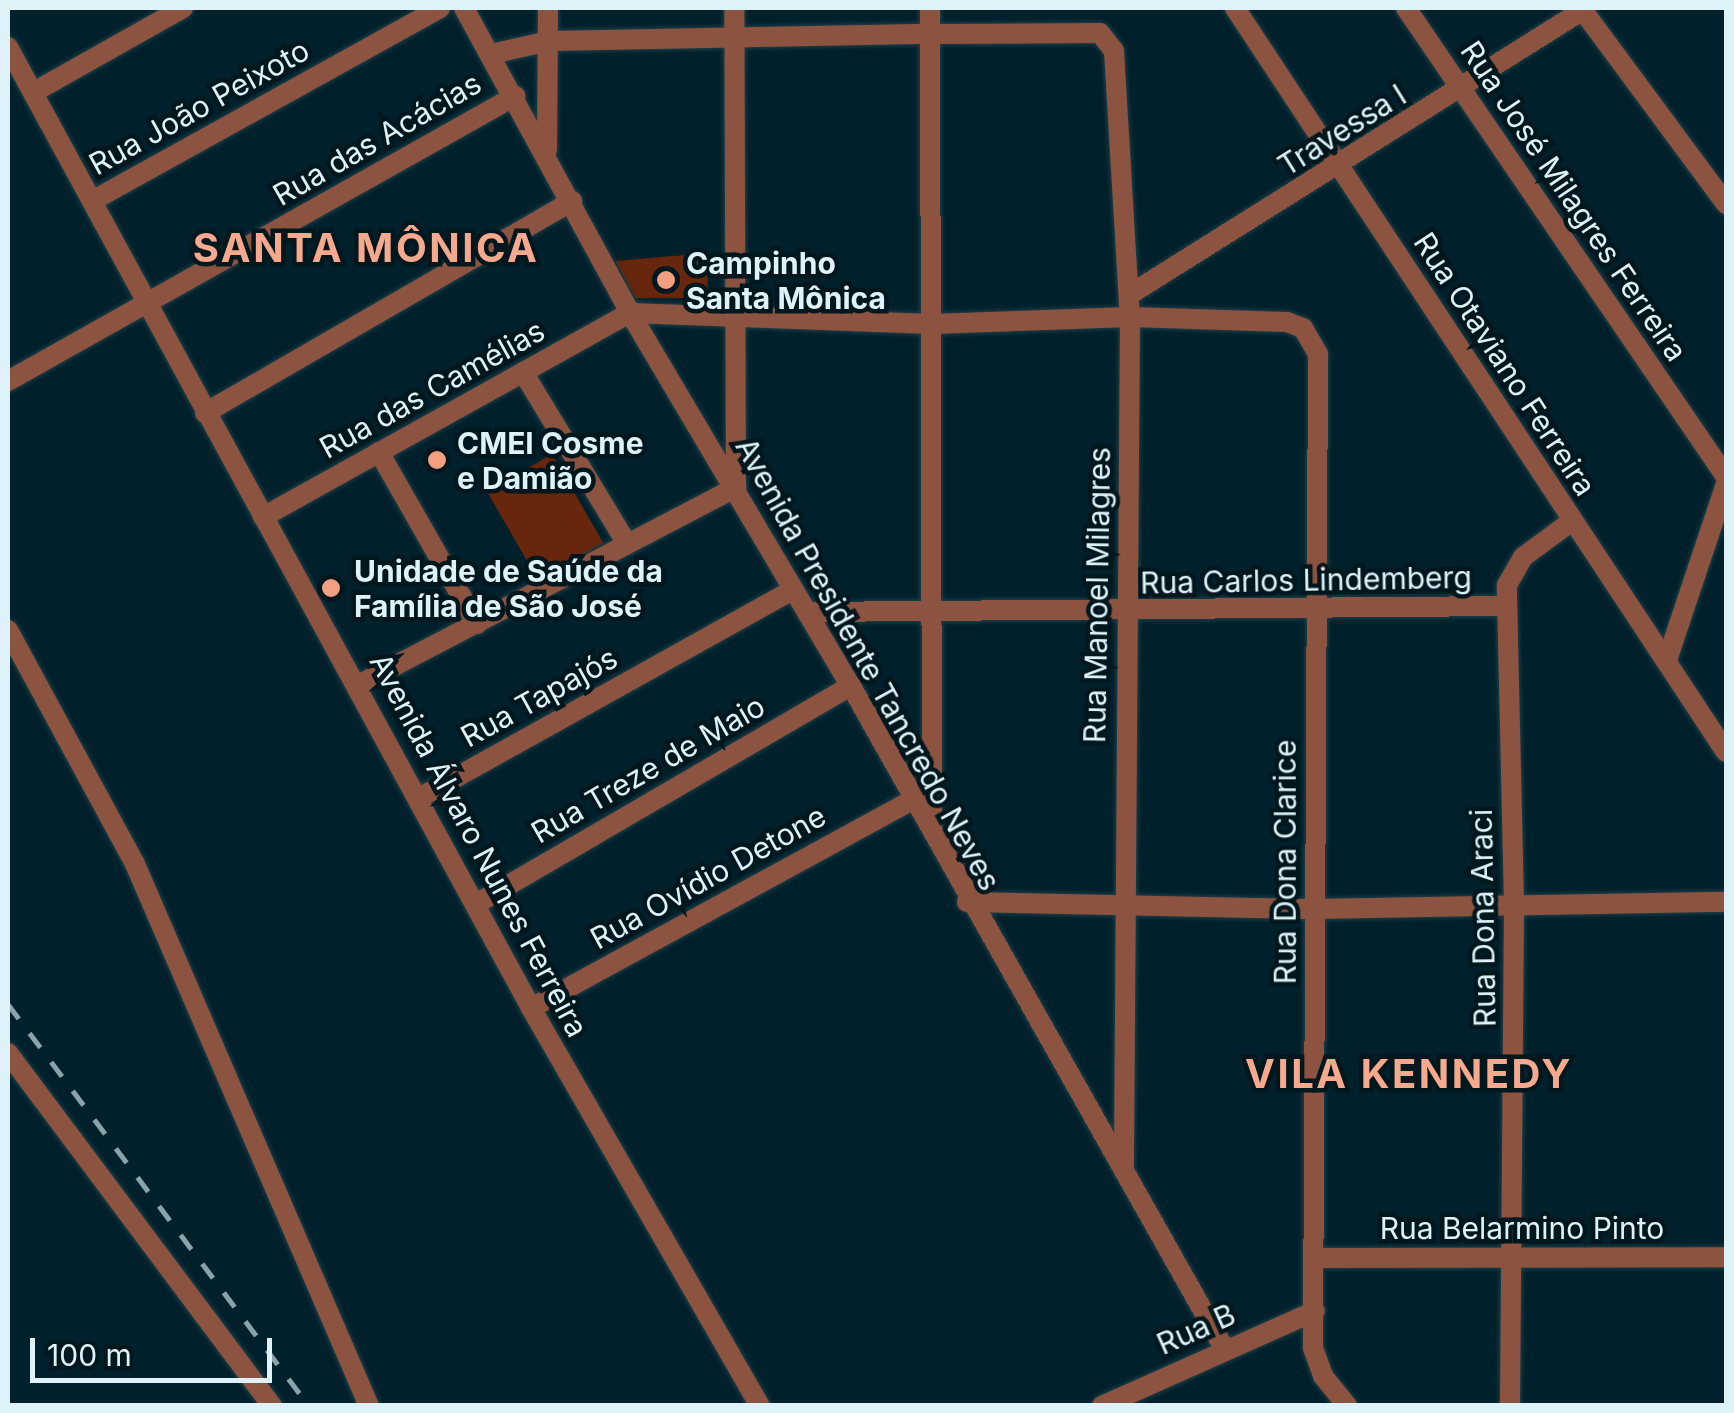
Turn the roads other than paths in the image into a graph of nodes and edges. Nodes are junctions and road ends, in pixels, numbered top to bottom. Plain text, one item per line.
1 (184, 8) edge
2 (440, 8) edge
3 (464, 8) edge
4 (548, 8) edge
5 (734, 8) edge
6 (930, 8) edge
7 (1235, 8) edge
8 (1406, 8) edge
9 (1582, 9) edge
10 (930, 34) junction
11 (733, 37) junction
12 (549, 41) junction
13 (8, 47) edge
14 (491, 54) junction
15 (1462, 90) junction
16 (34, 92) junction
17 (515, 96) junction
18 (546, 152) junction
19 (1340, 167) junction
20 (92, 201) junction
21 (572, 201) junction
22 (1726, 204) edge
23 (1130, 294) junction
24 (147, 304) junction
25 (630, 313) junction
26 (1130, 317) junction
27 (731, 320) junction
28 (932, 324) junction
29 (523, 372) junction
30 (8, 381) edge
31 (205, 413) junction
32 (379, 452) junction
33 (1726, 481) edge
34 (736, 487) junction
35 (263, 517) junction
36 (1572, 521) junction
37 (627, 544) junction
38 (793, 590) junction
39 (1507, 606) junction
40 (1314, 608) junction
41 (807, 612) junction
42 (931, 612) junction
43 (1126, 614) junction
44 (477, 624) junction
45 (8, 630) edge
46 (1667, 660) junction
47 (358, 685) junction
48 (851, 686) junction
49 (1726, 752) edge
50 (419, 798) junction
51 (914, 799) junction
52 (932, 833) junction
53 (967, 902) junction
54 (1726, 902) edge
55 (476, 904) junction
56 (1514, 904) junction
57 (1125, 907) junction
58 (1316, 909) junction
59 (531, 1008) junction
60 (8, 1053) edge
61 (1124, 1164) junction
62 (1726, 1257) edge
63 (1318, 1258) junction
64 (1513, 1259) junction
65 (1315, 1311) junction
66 (1224, 1348) junction
67 (272, 1406) edge
68 (369, 1406) edge
69 (760, 1406) edge
70 (1102, 1406) edge
71 (1348, 1406) edge
72 (1510, 1406) edge

1 - 16 street
2 - 20 street, Rua João Peixoto
3 - 14 street, Avenida Presidente Tancredo Neves
4 - 12 street
5 - 11 street
6 - 10 street
7 - 19 street, Rua Otaviano Ferreira
8 - 15 street, Rua José Milagres Ferreira
9 - 15 street, Travessa I
9 - 22 street
10 - 11 street
10 - 23 street, Rua Manoel Milagres
10 - 28 street
11 - 12 street
11 - 27 street
12 - 14 street
12 - 18 street
13 - 16 street, Avenida Álvaro Nunes Ferreira
14 - 17 street, Avenida Presidente Tancredo Neves
15 - 19 street, Travessa I
15 - 33 street, Rua José Milagres Ferreira
16 - 20 street, Avenida Álvaro Nunes Ferreira
17 - 18 street, Avenida Presidente Tancredo Neves
17 - 24 street, Rua das Acácias
18 - 21 street, Avenida Presidente Tancredo Neves
19 - 23 street, Travessa I
19 - 36 street, Rua Otaviano Ferreira
20 - 24 street, Avenida Álvaro Nunes Ferreira
21 - 25 street, Avenida Presidente Tancredo Neves
21 - 31 street
23 - 26 street, Rua Manoel Milagres
24 - 30 street, Rua das Acácias
24 - 31 street, Avenida Álvaro Nunes Ferreira
25 - 27 street
25 - 29 street, Rua das Camélias
25 - 34 street, Avenida Presidente Tancredo Neves
26 - 28 street
26 - 40 street, Rua Dona Clarice
26 - 43 street, Rua Manoel Milagres
27 - 28 street
27 - 34 street
28 - 42 street
29 - 32 street, Rua das Camélias
29 - 37 street
31 - 35 street, Avenida Álvaro Nunes Ferreira
32 - 35 street, Rua das Camélias
32 - 44 street
33 - 46 street
34 - 37 street
34 - 38 street, Avenida Presidente Tancredo Neves
35 - 47 street, Avenida Álvaro Nunes Ferreira
36 - 39 street, Rua Dona Araci
36 - 46 street, Rua Otaviano Ferreira
37 - 44 street
38 - 41 street, Avenida Presidente Tancredo Neves
38 - 50 street, Rua Tapajós
39 - 40 street, Rua Carlos Lindemberg
39 - 56 street, Rua Dona Araci
40 - 43 street, Rua Carlos Lindemberg
40 - 58 street, Rua Dona Clarice
41 - 42 street, Rua Carlos Lindemberg
41 - 48 street, Avenida Presidente Tancredo Neves
42 - 43 street, Rua Carlos Lindemberg
42 - 52 street
43 - 57 street, Rua Manoel Milagres
44 - 47 street
45 - 68 street
46 - 49 street, Rua Otaviano Ferreira
47 - 50 street, Avenida Álvaro Nunes Ferreira
48 - 51 street, Avenida Presidente Tancredo Neves
48 - 55 street, Rua Treze de Maio
50 - 55 street, Avenida Álvaro Nunes Ferreira
51 - 52 street, Avenida Presidente Tancredo Neves
51 - 59 street, Rua Ovídio Detone
52 - 53 street, Avenida Presidente Tancredo Neves
53 - 57 street
53 - 61 street, Avenida Presidente Tancredo Neves
54 - 56 street
55 - 59 street, Avenida Álvaro Nunes Ferreira
56 - 58 street
56 - 64 street, Rua Dona Araci
57 - 58 street
57 - 61 street, Rua Manoel Milagres
58 - 63 street, Rua Dona Clarice
59 - 69 street, Avenida Álvaro Nunes Ferreira
60 - 67 street
61 - 66 street, Avenida Presidente Tancredo Neves
62 - 64 street, Rua Belarmino Pinto
63 - 64 street, Rua Belarmino Pinto
63 - 65 street, Rua Dona Clarice
64 - 72 street, Rua Dona Araci
65 - 66 street, Rua B
65 - 71 street, Rua Dona Clarice
66 - 70 street, Rua B

